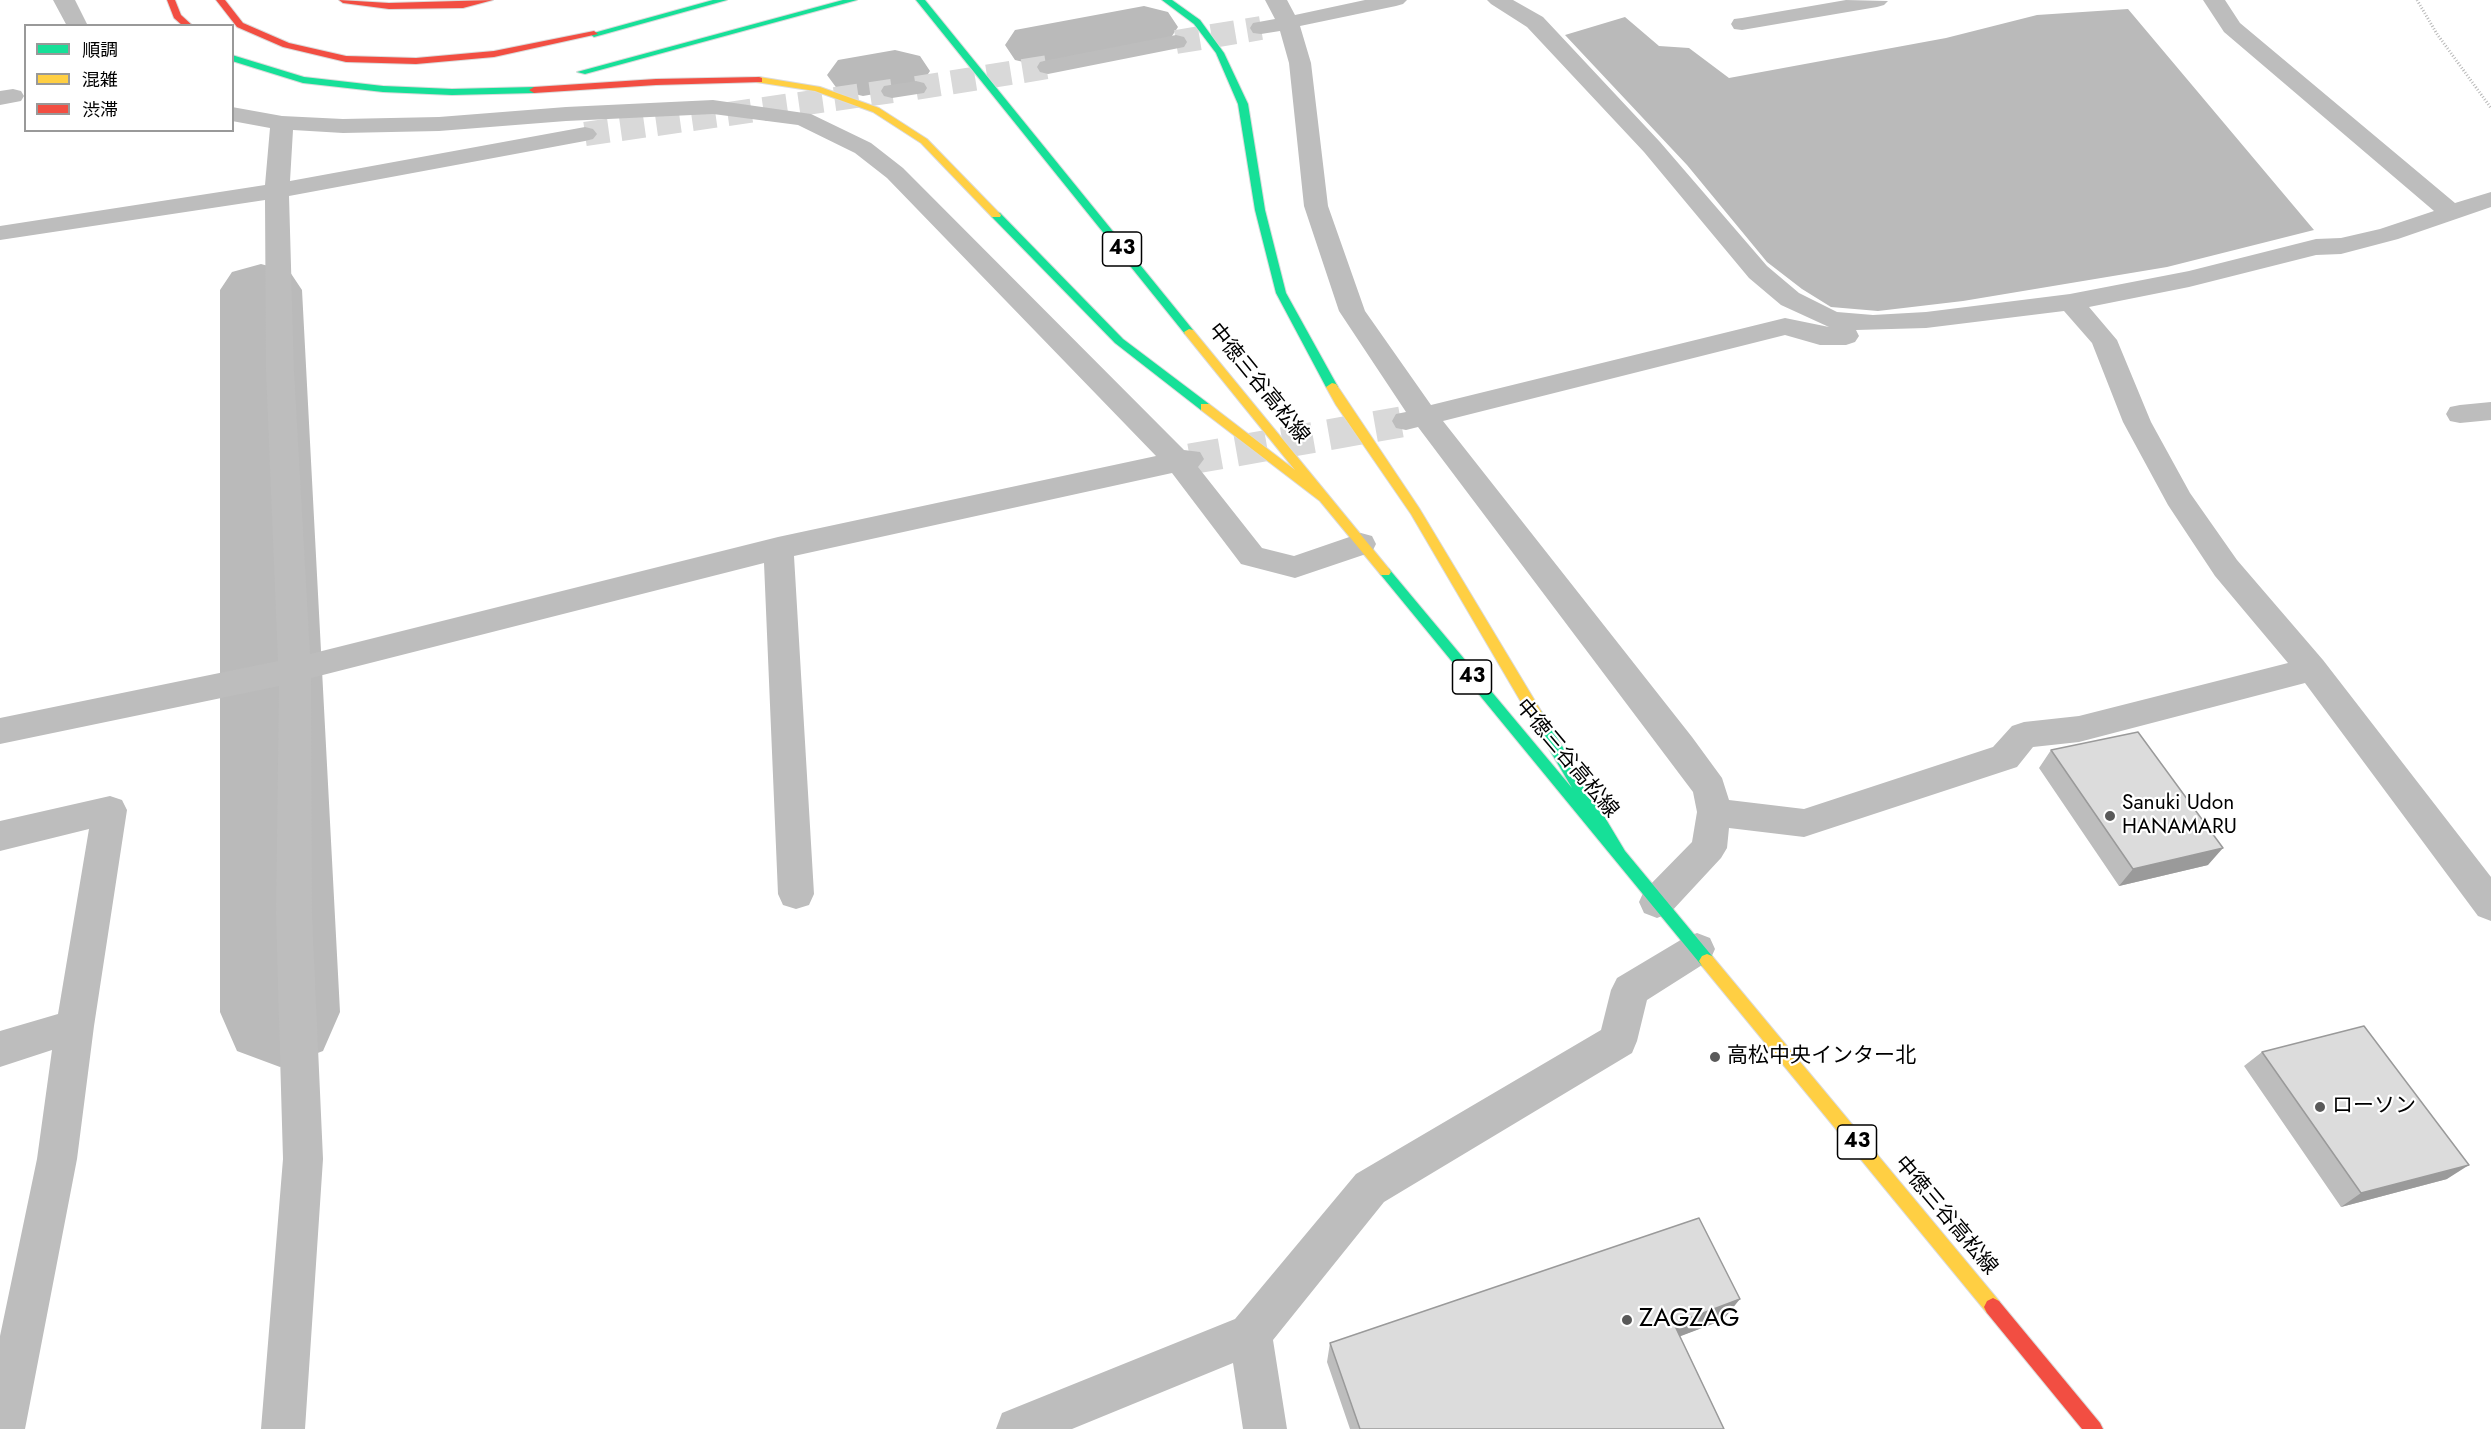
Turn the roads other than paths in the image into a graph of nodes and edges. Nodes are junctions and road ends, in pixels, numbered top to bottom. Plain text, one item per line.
1 (63, 0) edge
2 (171, 0) edge
3 (220, 0) edge
4 (343, 0) edge
5 (489, 0) edge
6 (723, 0) edge
7 (853, 0) edge
8 (920, 0) edge
9 (1166, 0) edge
10 (1396, 0) edge
11 (1498, 0) edge
12 (1757, 0) edge
13 (2214, 0) edge
14 (1877, 1) edge
15 (1275, 17) edge
16 (1776, 17) junction
17 (77, 24) edge
18 (187, 24) edge
19 (1742, 24) dead end
20 (1176, 42) tunnel mouth
21 (234, 59) edge
22 (1048, 67) tunnel mouth
23 (916, 88) tunnel mouth
24 (516, 91) junction
25 (892, 91) tunnel mouth
26 (234, 114) edge
27 (282, 123) junction
28 (585, 134) tunnel mouth
29 (277, 191) junction
30 (2491, 199) edge
31 (2451, 213) junction
32 (0, 233) edge
33 (2070, 302) junction
34 (2000, 312) junction
35 (2491, 411) edge
36 (2460, 414) dead end
37 (1413, 420) junction
38 (1184, 460) junction
39 (1324, 498) junction
40 (1361, 544) junction
41 (778, 548) junction
42 (2312, 669) junction
43 (295, 670) junction
44 (0, 732) edge
45 (1714, 812) junction
46 (0, 837) edge
47 (1620, 856) junction
48 (796, 894) dead end
49 (1658, 902) junction
50 (2491, 905) edge
51 (1697, 949) junction
52 (75, 1026) junction
53 (0, 1049) edge
54 (1250, 1334) junction
55 (3, 1429) edge
56 (283, 1429) edge
57 (1018, 1429) edge
58 (1265, 1429) edge
59 (2094, 1429) edge

1 - 17 street
2 - 18 main road
3 - 6 main road
4 - 5 main road
7 - 24 main road
8 - 39 main road, 中徳三谷高松線 / 43
9 - 47 main road
10 - 15 street
11 - 34 street
12 - 16 street
13 - 31 street
14 - 16 street
15 - 37 street
16 - 19 street
20 - 22 street
21 - 24 main road
23 - 25 street
24 - 39 main road
26 - 27 street
27 - 29 street
27 - 38 street
28 - 29 street
29 - 32 street
29 - 43 street
30 - 31 street
31 - 33 street
33 - 34 street
33 - 42 street
34 - 37 street
35 - 36 street
37 - 45 street
38 - 40 street
38 - 41 street
39 - 40 main road, 中徳三谷高松線 / 43
40 - 47 main road, 中徳三谷高松線 / 43
41 - 43 street
41 - 48 street
42 - 45 street
42 - 50 street
43 - 44 street
43 - 56 street
45 - 49 street
46 - 52 street
47 - 49 main road, 中徳三谷高松線 / 43
49 - 51 main road, 中徳三谷高松線 / 43
51 - 54 street
51 - 59 main road, 中徳三谷高松線 / 43
52 - 53 street
52 - 55 street
54 - 57 street
54 - 58 street

